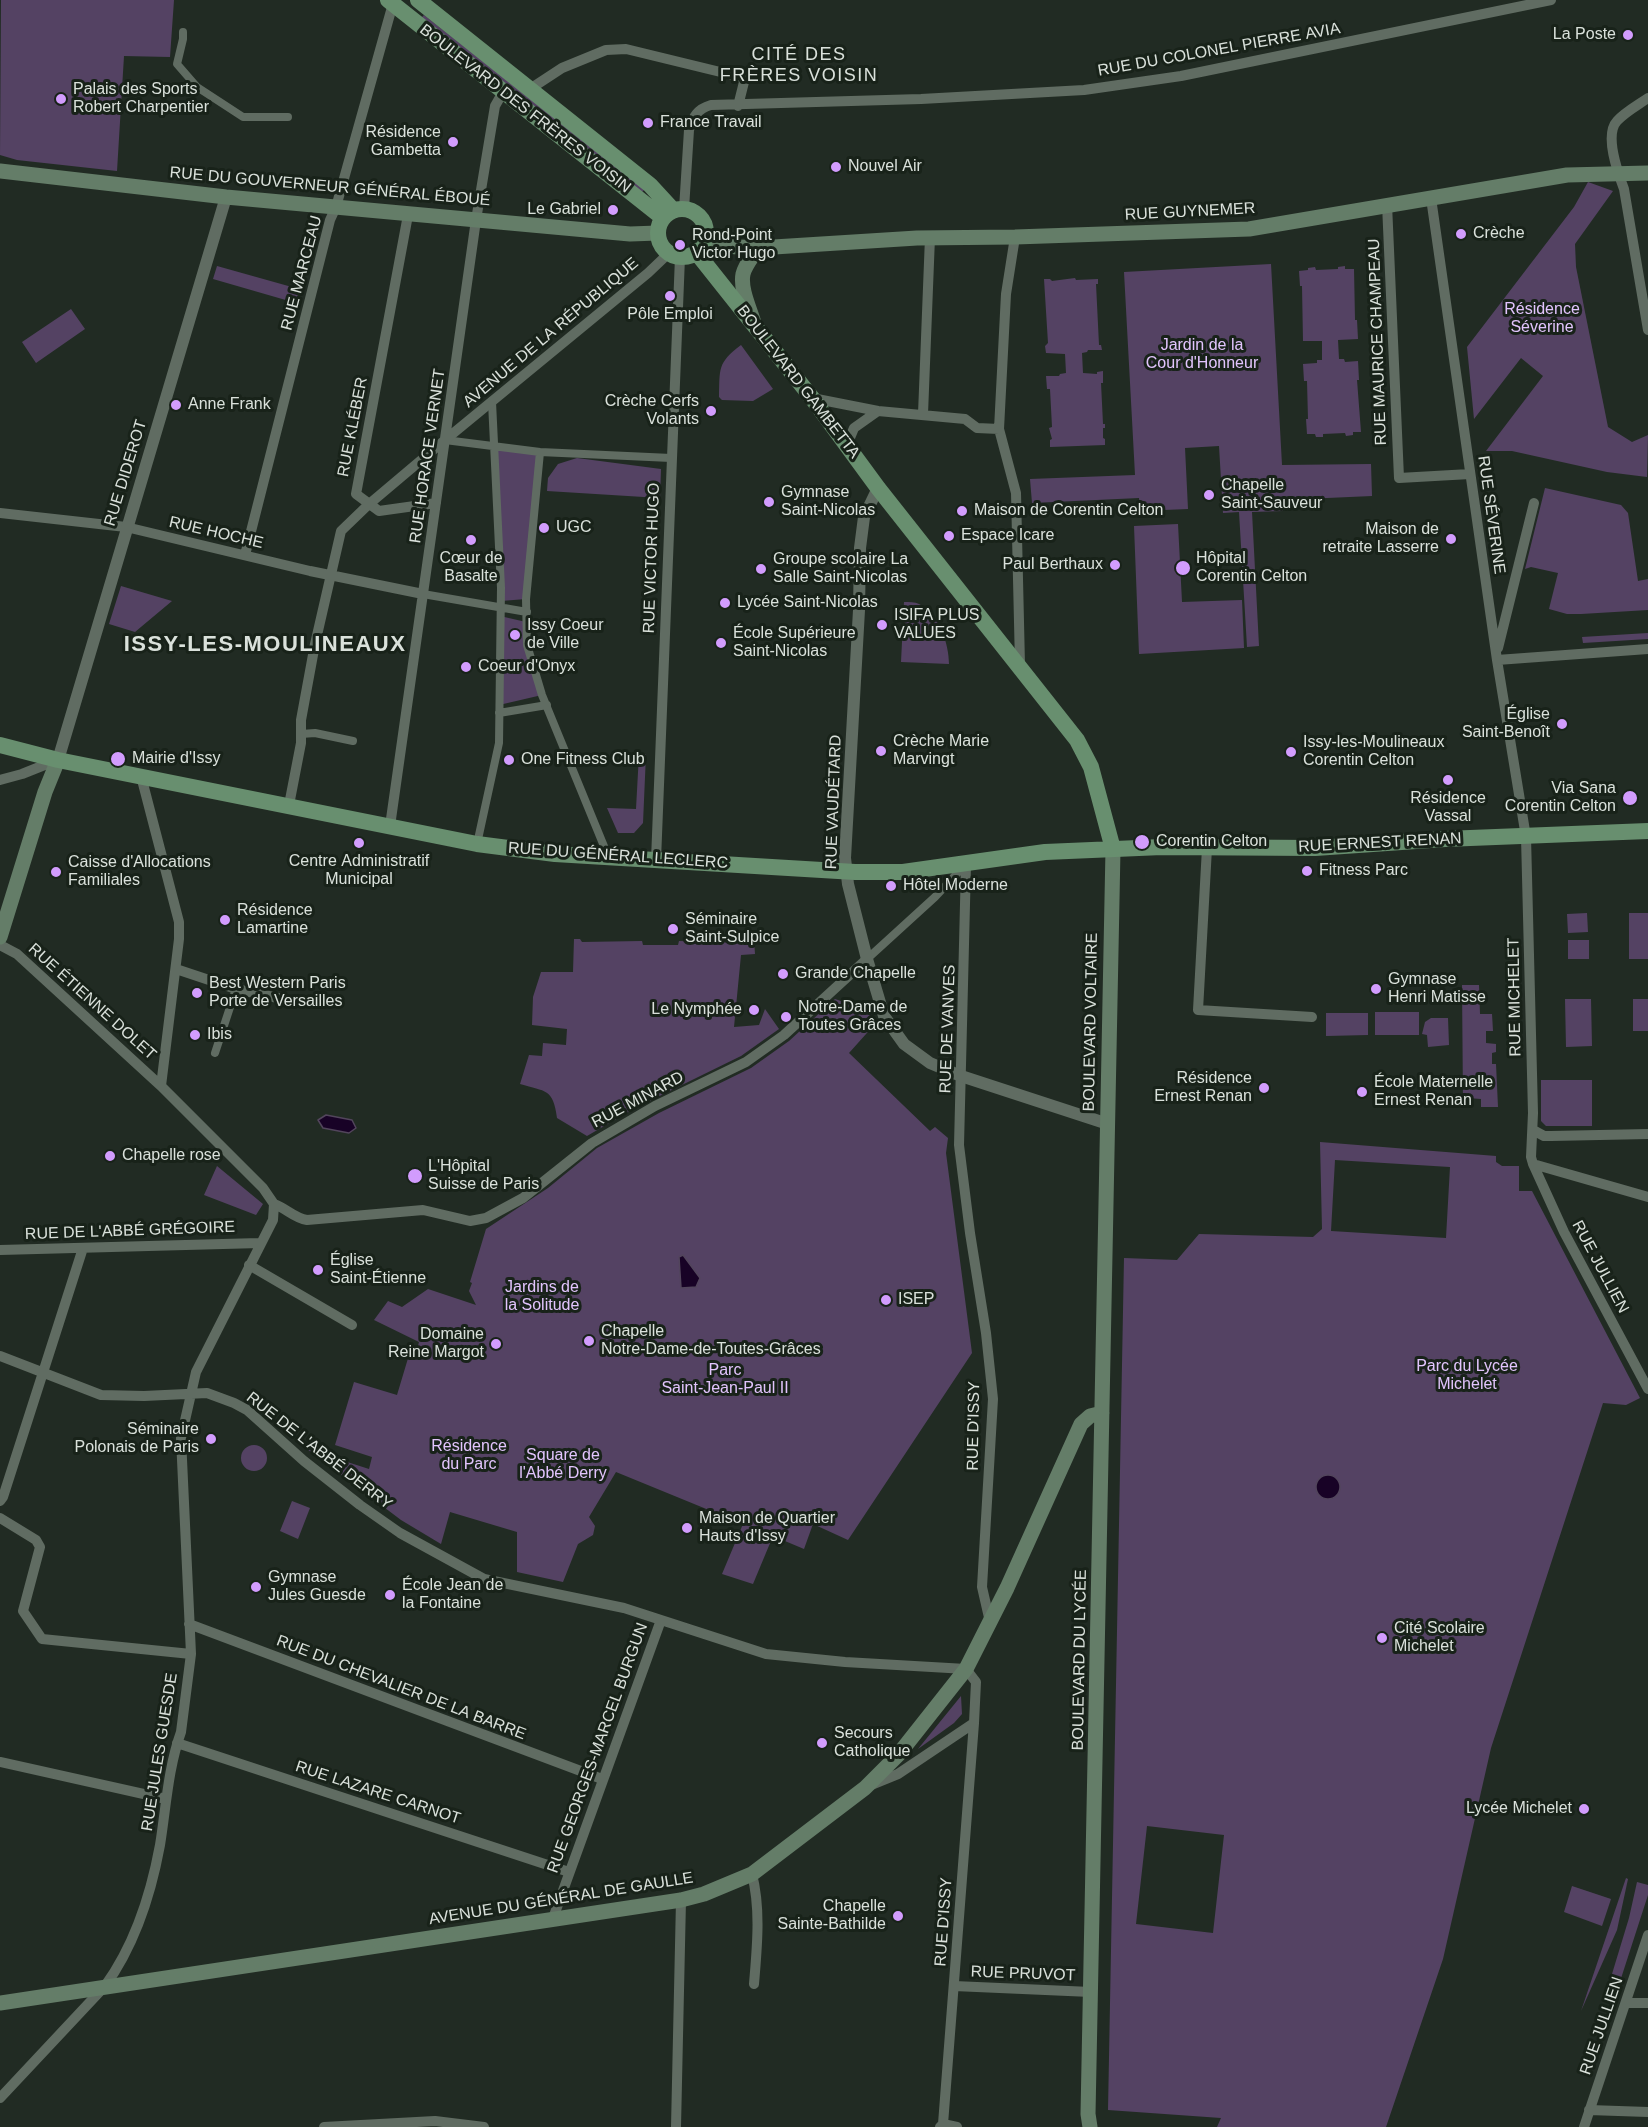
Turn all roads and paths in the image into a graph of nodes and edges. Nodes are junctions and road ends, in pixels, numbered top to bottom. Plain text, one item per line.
1 (418, 0) edge
2 (1549, 0) edge
3 (391, 1) edge
4 (183, 32) dead end
5 (530, 89) junction
6 (503, 92) junction
7 (1648, 98) edge
8 (738, 106) junction
9 (288, 117) dead end
10 (0, 171) edge
11 (1648, 172) edge
12 (1618, 174) junction
13 (226, 197) junction
14 (1431, 198) junction
15 (1388, 204) junction
16 (336, 207) junction
17 (408, 215) junction
18 (669, 218) junction
19 (477, 220) junction
20 (930, 237) junction
21 (1015, 237) junction
22 (758, 248) junction
23 (699, 249) junction
24 (674, 255) junction
25 (755, 326) junction
26 (1648, 330) edge
27 (812, 398) junction
28 (492, 402) junction
29 (878, 411) junction
30 (923, 414) junction
31 (999, 429) junction
32 (445, 440) junction
33 (847, 445) junction
34 (493, 446) junction
35 (540, 452) junction
36 (671, 458) junction
37 (1470, 474) junction
38 (878, 488) junction
39 (436, 503) junction
40 (1534, 503) dead end
41 (368, 505) junction
42 (0, 513) edge
43 (126, 527) junction
44 (245, 555) junction
45 (329, 575) junction
46 (423, 594) junction
47 (501, 608) junction
48 (526, 612) junction
49 (1648, 649) edge
50 (1497, 657) junction
51 (1020, 665) junction
52 (547, 705) junction
53 (499, 713) junction
54 (301, 734) junction
55 (353, 741) dead end
56 (0, 745) edge
57 (58, 759) junction
58 (141, 776) junction
59 (0, 780) edge
60 (289, 806) junction
61 (390, 826) junction
62 (1648, 831) edge
63 (1526, 837) junction
64 (477, 844) junction
65 (1207, 848) junction
66 (1113, 849) junction
67 (609, 857) junction
68 (656, 860) junction
69 (966, 864) junction
70 (846, 871) junction
71 (0, 937) edge
72 (0, 945) edge
73 (867, 959) junction
74 (176, 969) junction
75 (236, 989) junction
76 (292, 1001) dead end
77 (1312, 1017) dead end
78 (215, 1053) dead end
79 (962, 1076) junction
80 (161, 1086) junction
81 (1108, 1124) junction
82 (1533, 1130) junction
83 (1648, 1134) edge
84 (1532, 1160) junction
85 (965, 1194) joint
86 (1107, 1194) joint
87 (1648, 1197) edge
88 (274, 1204) junction
89 (260, 1243) junction
90 (82, 1248) junction
91 (0, 1250) edge
92 (249, 1265) junction
93 (352, 1325) dead end
94 (0, 1356) edge
95 (42, 1374) junction
96 (1648, 1389) edge
97 (190, 1393) junction
98 (1102, 1413) junction
99 (0, 1501) edge
100 (0, 1518) edge
101 (661, 1620) junction
102 (990, 1623) junction
103 (189, 1624) junction
104 (191, 1654) junction
105 (966, 1669) junction
106 (975, 1723) junction
107 (177, 1743) junction
108 (0, 1762) edge
109 (602, 1779) junction
110 (868, 1786) junction
111 (166, 1799) junction
112 (569, 1872) junction
113 (752, 1874) junction
114 (681, 1900) junction
115 (552, 1921) junction
116 (1648, 1935) edge
117 (754, 1984) dead end
118 (105, 1986) junction
119 (954, 1986) junction
120 (1091, 1992) junction
121 (1626, 2002) junction
122 (0, 2003) edge
123 (1648, 2003) edge
124 (0, 2098) edge
125 (1589, 2110) junction
126 (1648, 2112) edge
127 (942, 2125) edge
128 (324, 2127) edge
129 (484, 2127) edge
130 (676, 2127) edge
131 (957, 2127) edge
132 (1090, 2127) edge
133 (1584, 2127) edge

1 - 5 main road, BOULEVARD DES FRÈRES VOISIN
2 - 8 street, RUE DU COLONEL PIERRE AVIA
3 - 6 main road, BOULEVARD DES FRÈRES VOISIN
3 - 16 street, RUE MARCEAU
4 - 9 street
5 - 8 street
5 - 18 main road, BOULEVARD DES FRÈRES VOISIN
6 - 18 main road, BOULEVARD DES FRÈRES VOISIN
6 - 19 street, RUE HORACE VERNET
7 - 12 street
8 - 18 street, RUE DU COLONEL PIERRE AVIA
10 - 13 main road, RUE DU GOUVERNEUR GÉNÉRAL ÉBOUÉ
11 - 12 main road, RUE GUYNEMER
12 - 14 main road, RUE GUYNEMER
12 - 26 street
13 - 16 main road, RUE DU GOUVERNEUR GÉNÉRAL ÉBOUÉ
13 - 43 street, RUE DIDEROT
14 - 15 main road, RUE GUYNEMER
14 - 37 street, RUE SÉVERINE
15 - 21 main road, RUE GUYNEMER
15 - 37 street, RUE MAURICE CHAMPEAU
16 - 17 main road, RUE DU GOUVERNEUR GÉNÉRAL ÉBOUÉ
16 - 44 street, RUE MARCEAU
17 - 19 main road, RUE DU GOUVERNEUR GÉNÉRAL ÉBOUÉ
17 - 41 street, RUE KLÉBER
18 - 19 main road, RUE DU GOUVERNEUR GÉNÉRAL ÉBOUÉ
18 - 23 main road
18 - 24 main road
19 - 32 street, RUE HORACE VERNET
20 - 21 main road, RUE GUYNEMER
20 - 22 main road, RUE GUYNEMER
20 - 30 street
21 - 31 street
22 - 23 main road, RUE GUYNEMER
22 - 25 main road
23 - 24 main road
23 - 25 main road, BOULEVARD GAMBETTA
24 - 28 street, AVENUE DE LA RÉPUBLIQUE
24 - 36 street, RUE VICTOR HUGO
25 - 27 main road, BOULEVARD GAMBETTA
27 - 29 street
27 - 33 main road, BOULEVARD GAMBETTA
28 - 32 street, AVENUE DE LA RÉPUBLIQUE
28 - 34 street
29 - 30 street
29 - 33 street
30 - 31 street
31 - 51 street
32 - 34 street
32 - 39 street, RUE HORACE VERNET
32 - 41 street, AVENUE DE LA RÉPUBLIQUE
33 - 38 main road, BOULEVARD GAMBETTA
34 - 35 street
34 - 47 street
35 - 36 street
35 - 48 street
36 - 68 street, RUE VICTOR HUGO
37 - 50 street, RUE SÉVERINE
38 - 51 main road, BOULEVARD GAMBETTA
38 - 70 street, RUE VAUDÉTARD
39 - 41 street
39 - 46 street, RUE HORACE VERNET
40 - 50 street
41 - 45 street
42 - 43 street, RUE HOCHE
43 - 44 street, RUE HOCHE
43 - 57 street, RUE DIDEROT
44 - 45 street, RUE HOCHE
45 - 46 street, RUE HOCHE
45 - 54 street
46 - 47 street
46 - 61 street, RUE HORACE VERNET
47 - 48 street
47 - 53 street
48 - 52 street
49 - 50 street
50 - 63 street, RUE SÉVERINE
51 - 66 main road, BOULEVARD GAMBETTA
52 - 53 street
52 - 67 street
53 - 64 street
54 - 55 street
54 - 60 street
56 - 57 main road, RUE DU GÉNÉRAL LECLERC
57 - 58 main road, RUE DU GÉNÉRAL LECLERC
57 - 59 street
57 - 71 main road
58 - 60 main road, RUE DU GÉNÉRAL LECLERC
58 - 74 street
60 - 61 main road, RUE DU GÉNÉRAL LECLERC
61 - 64 main road, RUE DU GÉNÉRAL LECLERC
62 - 63 main road, RUE ERNEST RENAN
63 - 65 main road, RUE ERNEST RENAN
63 - 82 street, RUE MICHELET
64 - 67 main road, RUE DU GÉNÉRAL LECLERC
65 - 66 main road, RUE ERNEST RENAN
65 - 77 street
66 - 69 main road, RUE DU GÉNÉRAL LECLERC
66 - 81 main road, BOULEVARD VOLTAIRE
67 - 68 main road, RUE DU GÉNÉRAL LECLERC
68 - 70 main road, RUE DU GÉNÉRAL LECLERC
69 - 70 main road, RUE DU GÉNÉRAL LECLERC
69 - 73 street, RUE MINARD
69 - 79 street, RUE DE VANVES
70 - 73 street, RUE VAUDÉTARD
72 - 80 street, RUE ÉTIENNE DOLET
73 - 79 street, RUE VAUDÉTARD
73 - 88 street, RUE MINARD
74 - 75 street
74 - 80 street
75 - 76 street
75 - 78 street
79 - 81 street, RUE VAUDÉTARD
79 - 85 street, RUE DE VANVES
80 - 88 street, RUE ÉTIENNE DOLET
81 - 86 main road, BOULEVARD VOLTAIRE
82 - 83 street
82 - 84 street, RUE MICHELET
84 - 87 street
84 - 96 street, RUE JULLIEN
85 - 102 street, RUE D'ISSY
86 - 98 main road, BOULEVARD DU LYCÉE
88 - 89 street, RUE JULES GUESDE
89 - 90 street, RUE DE L'ABBÉ GRÉGOIRE
89 - 92 street, RUE JULES GUESDE
90 - 91 street, RUE DE L'ABBÉ GRÉGOIRE
90 - 95 street
92 - 93 street
92 - 97 street, RUE JULES GUESDE
94 - 95 street, RUE DE L'ABBÉ DERRY
95 - 97 street, RUE DE L'ABBÉ DERRY
95 - 99 street
97 - 101 street, RUE DE L'ABBÉ DERRY
97 - 103 street, RUE JULES GUESDE
98 - 102 main road, AVENUE DU GÉNÉRAL DE GAULLE
98 - 120 main road, BOULEVARD DU LYCÉE
100 - 104 street
101 - 105 street, RUE DE L'ABBÉ DERRY
101 - 109 street, RUE GEORGES-MARCEL BURGUN
102 - 105 main road, AVENUE DU GÉNÉRAL DE GAULLE
103 - 104 street, RUE JULES GUESDE
103 - 109 street, RUE DU CHEVALIER DE LA BARRE
104 - 107 street, RUE JULES GUESDE
105 - 106 street, RUE D'ISSY
105 - 110 main road, AVENUE DU GÉNÉRAL DE GAULLE
106 - 110 street
106 - 119 street, RUE D'ISSY
107 - 111 street, RUE JULES GUESDE
107 - 112 street, RUE LAZARE CARNOT
108 - 111 street
109 - 112 street, RUE GEORGES-MARCEL BURGUN
110 - 113 main road, AVENUE DU GÉNÉRAL DE GAULLE
111 - 118 street, RUE JULES GUESDE
112 - 115 street, RUE GEORGES-MARCEL BURGUN
113 - 114 main road, AVENUE DU GÉNÉRAL DE GAULLE
113 - 117 street
114 - 115 main road, AVENUE DU GÉNÉRAL DE GAULLE
114 - 130 street
115 - 118 main road, AVENUE DU GÉNÉRAL DE GAULLE
116 - 121 street, RUE JULLIEN
118 - 122 main road, AVENUE DU GÉNÉRAL DE GAULLE
118 - 124 street, RUE JULES GUESDE
119 - 120 street, RUE PRUVOT
119 - 127 street, RUE D'ISSY
120 - 132 main road, BOULEVARD DU LYCÉE
121 - 123 street
121 - 125 street, RUE JULLIEN
125 - 126 street
125 - 133 street, RUE JULLIEN
127 - 131 street
128 - 129 street

